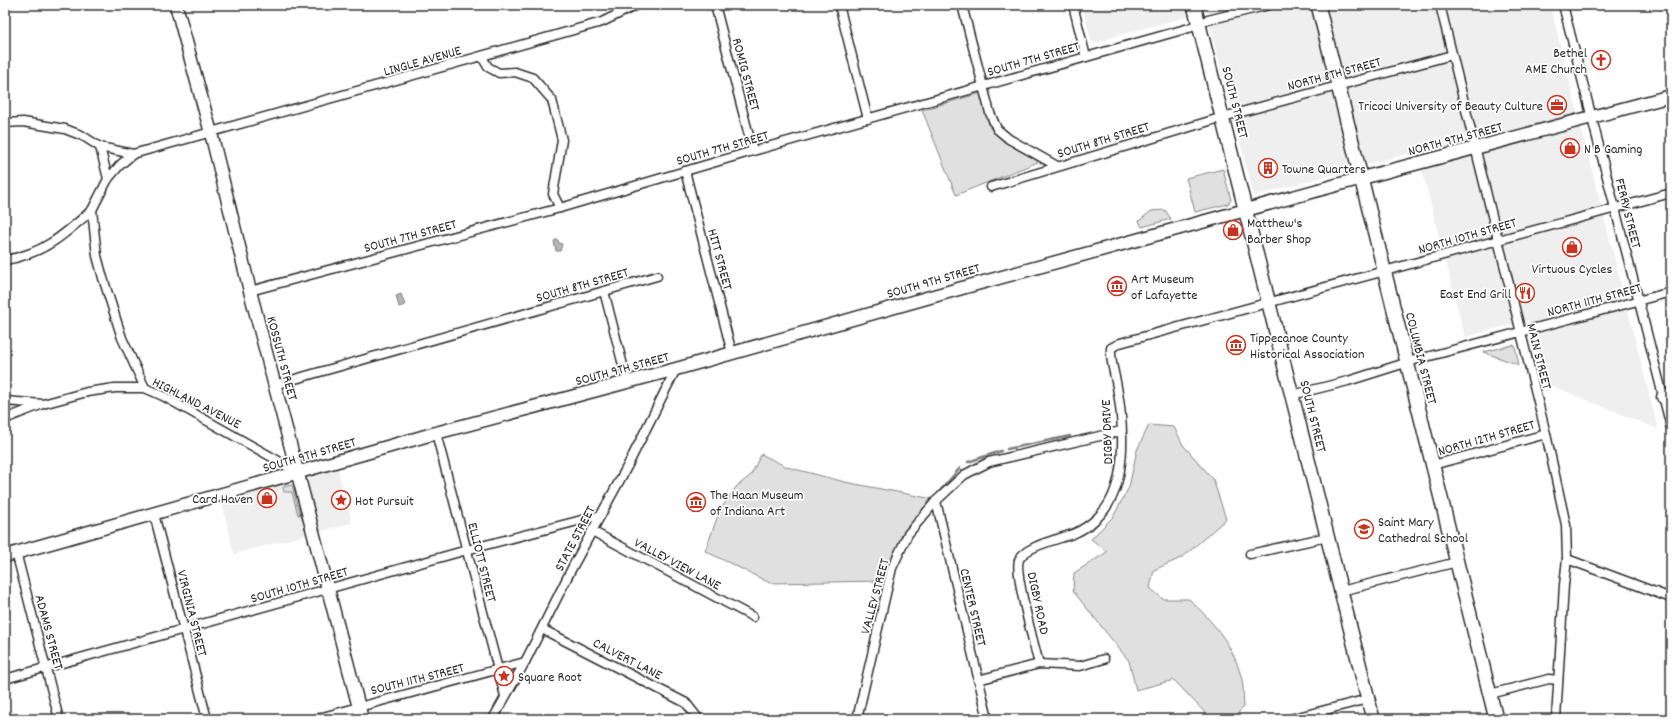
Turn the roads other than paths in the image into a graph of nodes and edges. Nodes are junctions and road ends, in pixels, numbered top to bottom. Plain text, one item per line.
1 (176, 5) edge
2 (637, 5) edge
3 (715, 5) edge
4 (839, 5) edge
5 (962, 5) edge
6 (1072, 5) edge
7 (1194, 5) edge
8 (1269, 5) edge
9 (1318, 5) edge
10 (1440, 5) edge
11 (1563, 5) edge
12 (1200, 24) junction
13 (1452, 55) junction
14 (482, 57) junction
15 (1086, 57) junction
16 (1338, 85) junction
17 (984, 86) junction
18 (1671, 96) edge
19 (1592, 116) junction
20 (1223, 117) junction
21 (868, 119) junction
22 (5, 123) edge
23 (211, 133) junction
24 (100, 147) junction
25 (1476, 148) junction
26 (753, 151) junction
27 (133, 154) junction
28 (1058, 166) junction
29 (685, 171) junction
30 (1362, 178) junction
31 (108, 179) junction
32 (991, 187) dead end
33 (1671, 193) edge
34 (560, 208) junction
35 (1614, 208) junction
36 (92, 210) junction
37 (1246, 210) junction
38 (1499, 240) junction
39 (5, 260) edge
40 (1385, 271) junction
41 (656, 276) dead end
42 (250, 291) junction
43 (604, 291) junction
44 (1671, 292) edge
45 (1638, 300) junction
46 (1269, 301) junction
47 (1520, 332) junction
48 (732, 353) junction
49 (1408, 363) junction
50 (676, 368) junction
51 (627, 382) junction
52 (274, 385) junction
53 (145, 388) junction
54 (1292, 395) junction
55 (1667, 396) edge
56 (5, 401) edge
57 (44, 404) junction
58 (5, 419) edge
59 (1671, 427) edge
60 (1121, 431) junction
61 (436, 433) junction
62 (1546, 434) junction
63 (1433, 466) junction
64 (297, 473) junction
65 (936, 501) junction
66 (1103, 511) joint
67 (154, 514) junction
68 (600, 515) junction
69 (592, 531) junction
70 (1328, 537) junction
71 (467, 550) junction
72 (11, 554) edge
73 (1250, 554) dead end
74 (1567, 559) junction
75 (1457, 562) junction
76 (328, 589) junction
77 (1341, 591) junction
78 (1671, 598) edge
79 (753, 617) dead end
80 (183, 629) junction
81 (542, 629) junction
82 (1104, 659) dead end
83 (525, 662) junction
84 (1039, 664) junction
85 (46, 668) junction
86 (499, 670) junction
87 (5, 679) edge
88 (978, 680) junction
89 (1558, 680) junction
90 (1490, 694) junction
91 (505, 696) junction
92 (1368, 699) junction
93 (358, 707) junction
94 (697, 717) dead end
95 (59, 719) edge
96 (207, 719) edge
97 (315, 719) edge
98 (362, 719) edge
99 (493, 719) edge
100 (857, 719) edge
101 (988, 719) edge
102 (1290, 719) edge
103 (1373, 719) edge
104 (1496, 719) edge
105 (1556, 719) edge

1 - 23 street, KOSSUTH STREET
2 - 14 street, LINGLE AVENUE
3 - 26 street, ROMIG STREET
4 - 21 street
5 - 17 street
6 - 15 street
7 - 12 main road, SOUTH STREET
8 - 12 street, SOUTH 7TH STREET
9 - 16 main road, COLUMBIA STREET
10 - 13 street, MAIN STREET
11 - 19 street, FERRY STREET
12 - 15 street, SOUTH 7TH STREET
12 - 20 main road, SOUTH STREET
13 - 16 street, NORTH 8TH STREET
13 - 25 street, MAIN STREET
14 - 23 street, LINGLE AVENUE
14 - 34 street
15 - 17 street, SOUTH 7TH STREET
16 - 20 street, NORTH 8TH STREET
16 - 30 main road, COLUMBIA STREET
17 - 21 street, SOUTH 7TH STREET
17 - 28 street
18 - 19 street, NORTH 9TH STREET
19 - 25 street, NORTH 9TH STREET
19 - 35 street, FERRY STREET
20 - 28 street, SOUTH 8TH STREET
20 - 37 main road, SOUTH STREET
21 - 26 street, SOUTH 7TH STREET
22 - 24 street
23 - 27 street, LINGLE AVENUE
23 - 42 street, KOSSUTH STREET
24 - 27 street
24 - 31 street
25 - 30 street, NORTH 9TH STREET
25 - 38 street, MAIN STREET
26 - 29 street, SOUTH 7TH STREET
27 - 31 street
28 - 32 street, SOUTH 8TH STREET
29 - 34 street, SOUTH 7TH STREET
29 - 48 street, HITT STREET
30 - 37 street, NORTH 9TH STREET
30 - 40 main road, COLUMBIA STREET
31 - 36 street
33 - 35 street, NORTH 10TH STREET
34 - 42 street, SOUTH 7TH STREET
35 - 38 street, NORTH 10TH STREET
35 - 45 street, FERRY STREET
36 - 39 street
36 - 53 street
37 - 46 main road, SOUTH STREET
37 - 48 street, SOUTH 9TH STREET
38 - 40 street, NORTH 10TH STREET
38 - 47 street, MAIN STREET
40 - 46 street, NORTH 10TH STREET
40 - 49 main road, COLUMBIA STREET
41 - 43 street, SOUTH 8TH STREET
42 - 52 street, KOSSUTH STREET
43 - 51 street
43 - 52 street, SOUTH 8TH STREET
44 - 45 street, NORTH 11TH STREET
45 - 47 street, NORTH 11TH STREET
45 - 55 street, FERRY STREET
46 - 54 main road, SOUTH STREET
46 - 60 street, DIGBY DRIVE
47 - 49 street, NORTH 11TH STREET
47 - 62 street, MAIN STREET
48 - 50 street, SOUTH 9TH STREET
49 - 54 street, NORTH 11TH STREET
49 - 63 main road, COLUMBIA STREET
50 - 51 street, SOUTH 9TH STREET
50 - 68 street, STATE STREET
51 - 61 street, SOUTH 9TH STREET
52 - 64 street, KOSSUTH STREET
53 - 57 street, HIGHLAND AVENUE
53 - 64 street, HIGHLAND AVENUE
54 - 70 main road, SOUTH STREET
55 - 59 street, FERRY STREET
56 - 57 street, HIGHLAND AVENUE
57 - 58 street
60 - 65 street, VALLEY STREET
60 - 66 street, DIGBY DRIVE
61 - 64 street, SOUTH 9TH STREET
61 - 71 street, ELLIOTT STREET
62 - 63 street, NORTH 12TH STREET
62 - 74 street, MAIN STREET
63 - 75 main road, COLUMBIA STREET
64 - 67 street, SOUTH 9TH STREET
64 - 76 street, KOSSUTH STREET
65 - 88 street, CENTER STREET
65 - 100 street, VALLEY STREET
66 - 84 street, DIGBY ROAD
67 - 72 street, SOUTH 9TH STREET
67 - 80 street, VIRGINIA STREET
68 - 69 street, STATE STREET
68 - 71 street, SOUTH 10TH STREET
69 - 79 street, VALLEY VIEW LANE
69 - 81 street, STATE STREET
70 - 73 street
70 - 77 main road, SOUTH STREET
71 - 76 street, SOUTH 10TH STREET
71 - 86 street, ELLIOTT STREET
72 - 85 street, ADAMS STREET
74 - 78 street
74 - 89 street, MAIN STREET
75 - 77 street
75 - 90 main road, COLUMBIA STREET
76 - 80 street, SOUTH 10TH STREET
76 - 93 street, KOSSUTH STREET
77 - 92 main road, SOUTH STREET
80 - 85 street, SOUTH 10TH STREET
80 - 96 street, VIRGINIA STREET
81 - 83 street, STATE STREET
81 - 94 street, CALVERT LANE
82 - 84 street
83 - 86 street, SOUTH 11TH STREET
83 - 91 street, STATE STREET
84 - 88 street
85 - 87 street, SOUTH 10TH STREET
85 - 95 street, ADAMS STREET
86 - 91 street, ELLIOTT STREET
86 - 93 street, SOUTH 11TH STREET
88 - 101 street, CENTER STREET
89 - 90 street
89 - 105 street, MAIN STREET
90 - 104 main road, COLUMBIA STREET
91 - 99 street, STATE STREET
92 - 102 street
92 - 103 main road, SOUTH STREET
93 - 97 street, SOUTH 11TH STREET
93 - 98 street, KOSSUTH STREET

